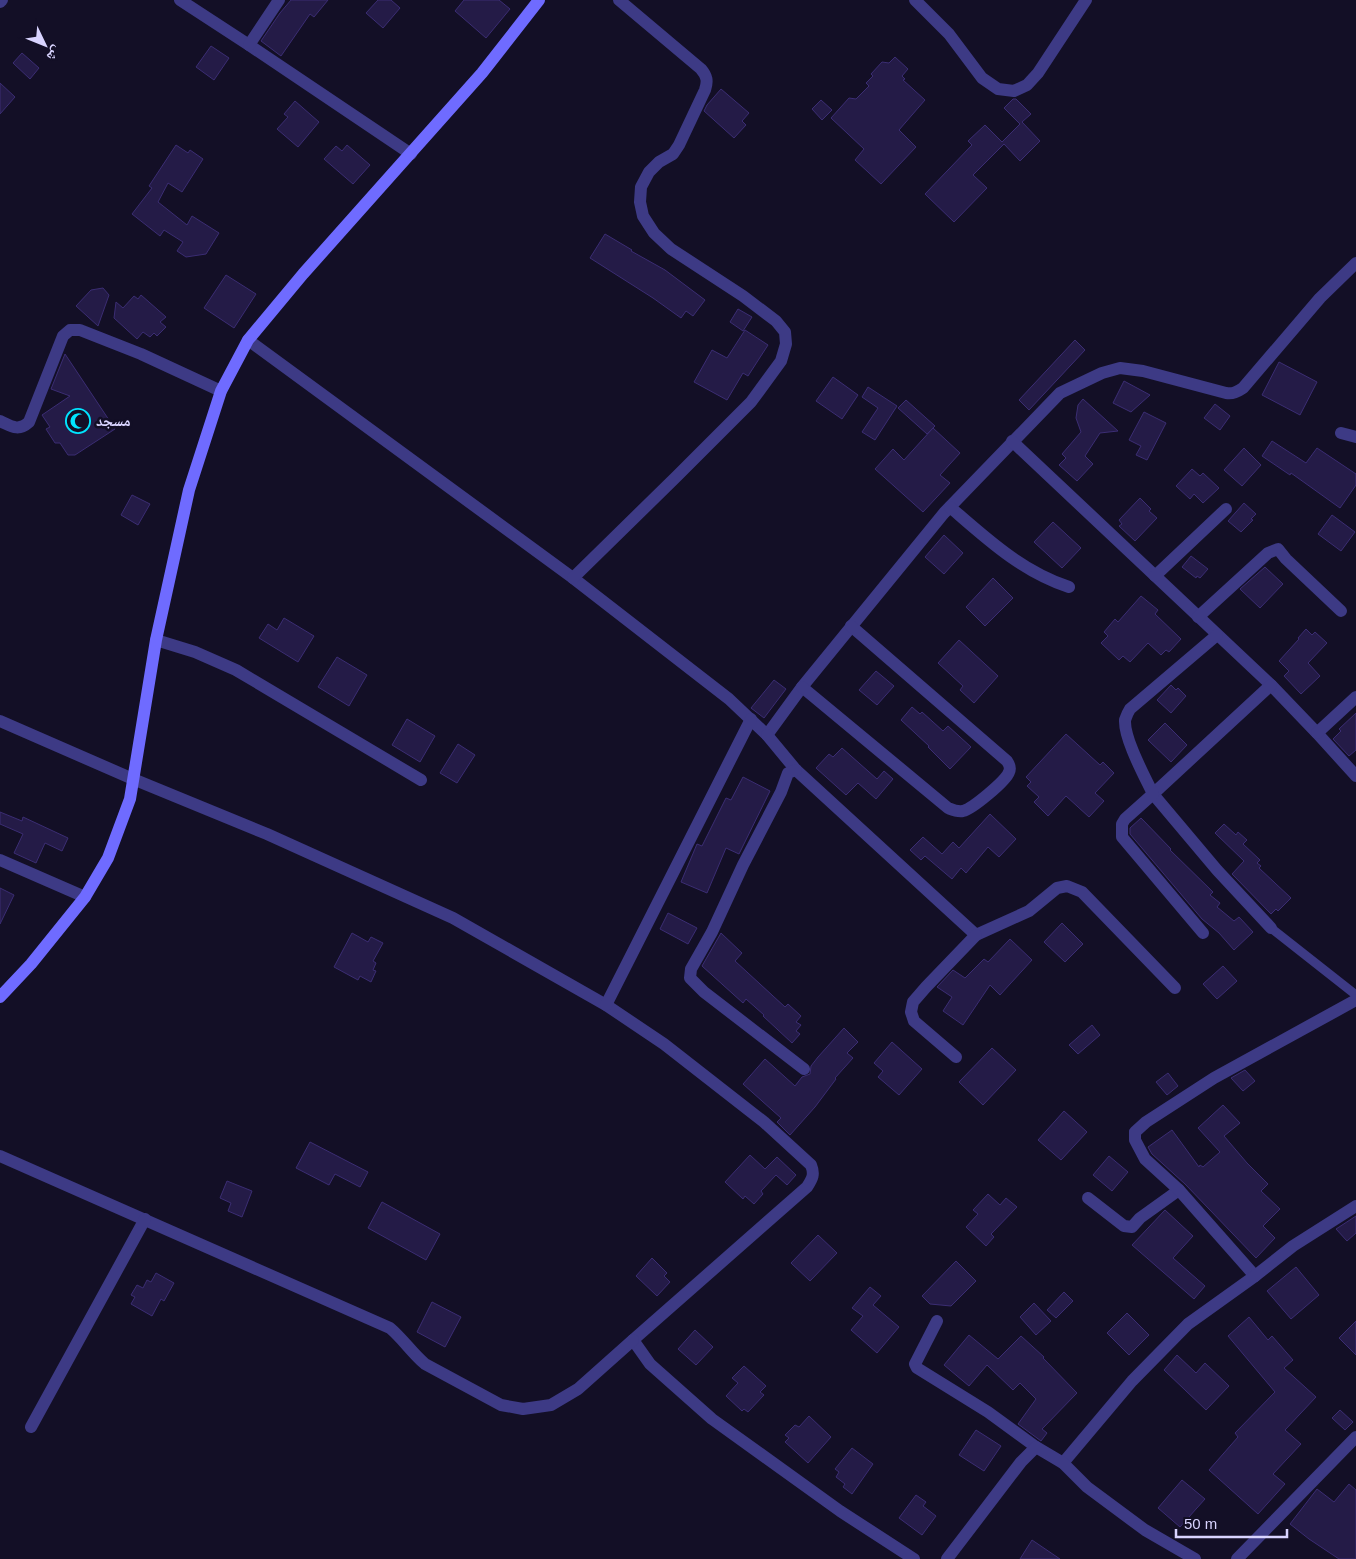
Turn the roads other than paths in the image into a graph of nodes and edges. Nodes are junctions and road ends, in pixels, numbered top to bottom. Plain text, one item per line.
1 (180, 0) edge
2 (279, 0) edge
3 (538, 0) edge
4 (619, 0) edge
5 (915, 0) edge
6 (1086, 0) edge
7 (249, 45) junction
8 (411, 154) junction
9 (1356, 263) edge
10 (248, 340) junction
11 (221, 391) junction
12 (0, 421) edge
13 (1341, 433) dead end
14 (1356, 437) edge
15 (1012, 441) junction
16 (950, 507) junction
17 (1226, 509) dead end
18 (1155, 576) junction
19 (574, 578) junction
20 (1069, 587) dead end
21 (1341, 611) dead end
22 (1198, 617) junction
23 (851, 626) junction
24 (1217, 635) junction
25 (156, 640) junction
26 (1271, 685) junction
27 (802, 687) junction
28 (1356, 697) edge
29 (751, 718) junction
30 (0, 721) edge
31 (1317, 733) junction
32 (767, 735) junction
33 (796, 770) junction
34 (1356, 776) edge
35 (133, 779) junction
36 (421, 780) dead end
37 (1153, 794) junction
38 (0, 860) edge
39 (85, 897) junction
40 (1271, 928) joint
41 (1203, 933) dead end
42 (976, 935) junction
43 (1175, 988) dead end
44 (1356, 995) edge
45 (0, 997) edge
46 (1356, 1000) edge
47 (606, 1005) junction
48 (956, 1057) dead end
49 (804, 1069) dead end
50 (0, 1156) edge
51 (1179, 1190) junction
52 (1088, 1198) dead end
53 (1356, 1206) edge
54 (145, 1219) junction
55 (1255, 1276) junction
56 (937, 1321) dead end
57 (633, 1340) junction
58 (31, 1427) dead end
59 (1356, 1437) edge
60 (1036, 1446) junction
61 (1064, 1463) junction
62 (914, 1559) edge
63 (947, 1559) edge
64 (1195, 1559) edge
65 (1237, 1559) edge

1 - 7 street
2 - 7 street
3 - 8 main road
4 - 19 street
5 - 6 street
7 - 8 street
8 - 10 main road
9 - 15 street
10 - 11 main road
10 - 19 street
11 - 12 street
11 - 25 main road
13 - 14 street
15 - 16 street
15 - 18 street
16 - 20 street
16 - 23 street
17 - 18 street
18 - 22 street
19 - 29 street
21 - 22 street
22 - 24 street
23 - 27 street
23 - 27 street
24 - 26 street
24 - 37 street
25 - 35 main road
25 - 36 street
26 - 31 street
26 - 37 street
27 - 32 street
28 - 31 street
29 - 32 street
29 - 47 street
30 - 35 street
31 - 34 street
32 - 33 street
33 - 42 street
33 - 49 street
35 - 39 main road
35 - 47 street
37 - 40 street
37 - 41 street
38 - 39 street
39 - 45 main road
40 - 44 lane
42 - 43 street
42 - 48 street
46 - 51 street
47 - 57 street
50 - 54 street
51 - 52 street
51 - 55 street
53 - 55 street
54 - 57 street
54 - 58 street
55 - 61 street
56 - 60 street
57 - 62 street
59 - 65 street
60 - 61 street
60 - 63 street
61 - 64 street

